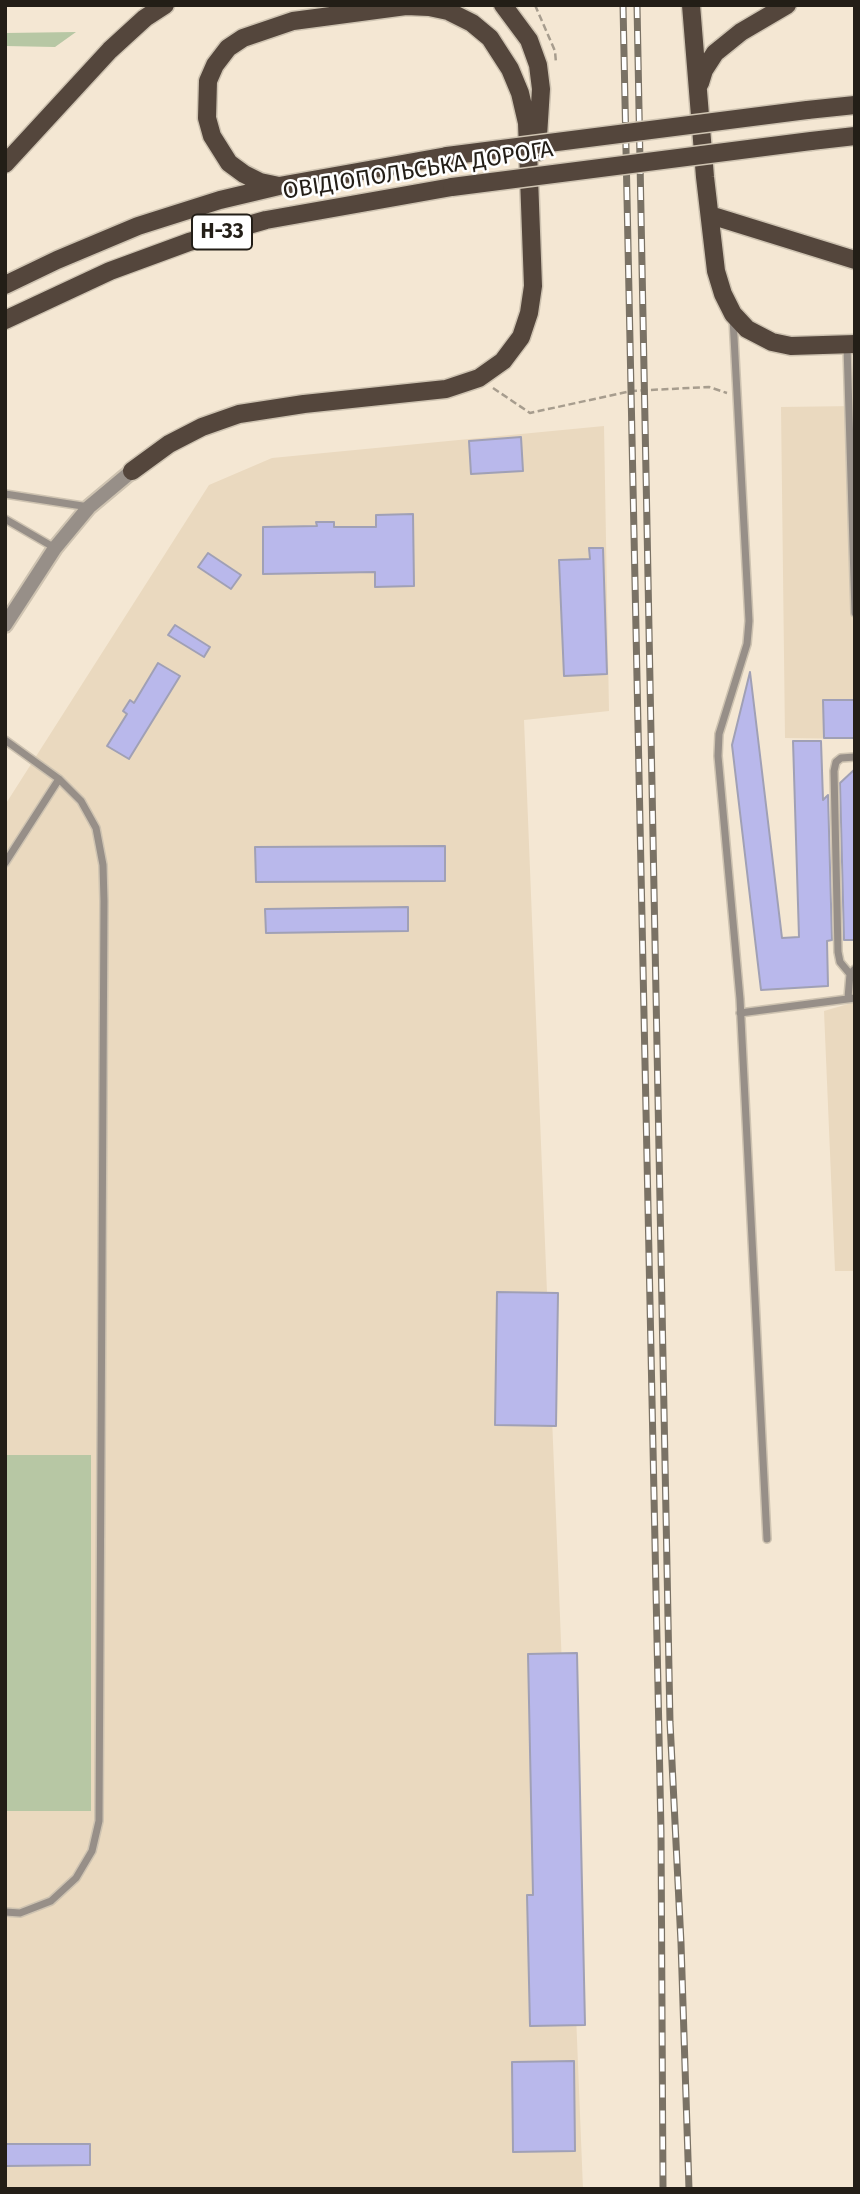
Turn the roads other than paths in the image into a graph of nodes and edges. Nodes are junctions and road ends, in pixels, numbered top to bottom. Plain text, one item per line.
1 (165, 5) edge
2 (503, 5) edge
3 (691, 5) edge
4 (787, 5) edge
5 (698, 89) junction
6 (855, 105) edge
7 (855, 136) edge
8 (5, 164) edge
9 (279, 186) junction
10 (710, 215) junction
11 (532, 225) junction
12 (855, 260) edge
13 (5, 285) edge
14 (733, 314) junction
15 (5, 320) edge
16 (851, 345) edge
17 (132, 471) joint
18 (5, 494) edge
19 (89, 507) junction
20 (7, 523) edge
21 (55, 548) junction
22 (855, 613) edge
23 (5, 625) edge
24 (5, 740) edge
25 (855, 757) edge
26 (59, 779) junction
27 (5, 863) edge
28 (853, 972) edge
29 (851, 998) edge
30 (740, 1013) junction
31 (767, 1539) dead end
32 (5, 1912) edge

1 - 8 main road
2 - 11 main road
3 - 5 main road
4 - 5 main road
5 - 10 main road
6 - 9 main road, ОВІДІОПОЛЬСЬКА ДОРОГА / Н-33, bridge
7 - 15 main road, ОВІДІОПОЛЬСЬКА ДОРОГА / Н-33, bridge
9 - 11 main road
9 - 13 main road, ОВІДІОПОЛЬСЬКА ДОРОГА / Н-33
10 - 12 main road
10 - 14 main road
11 - 17 main road
14 - 16 main road
14 - 30 lane
16 - 22 lane
17 - 19 street
18 - 19 lane
19 - 21 street
20 - 21 lane
21 - 23 street
24 - 26 lane
25 - 28 lane
26 - 27 lane
26 - 32 lane
28 - 29 lane
29 - 30 lane
30 - 31 lane

